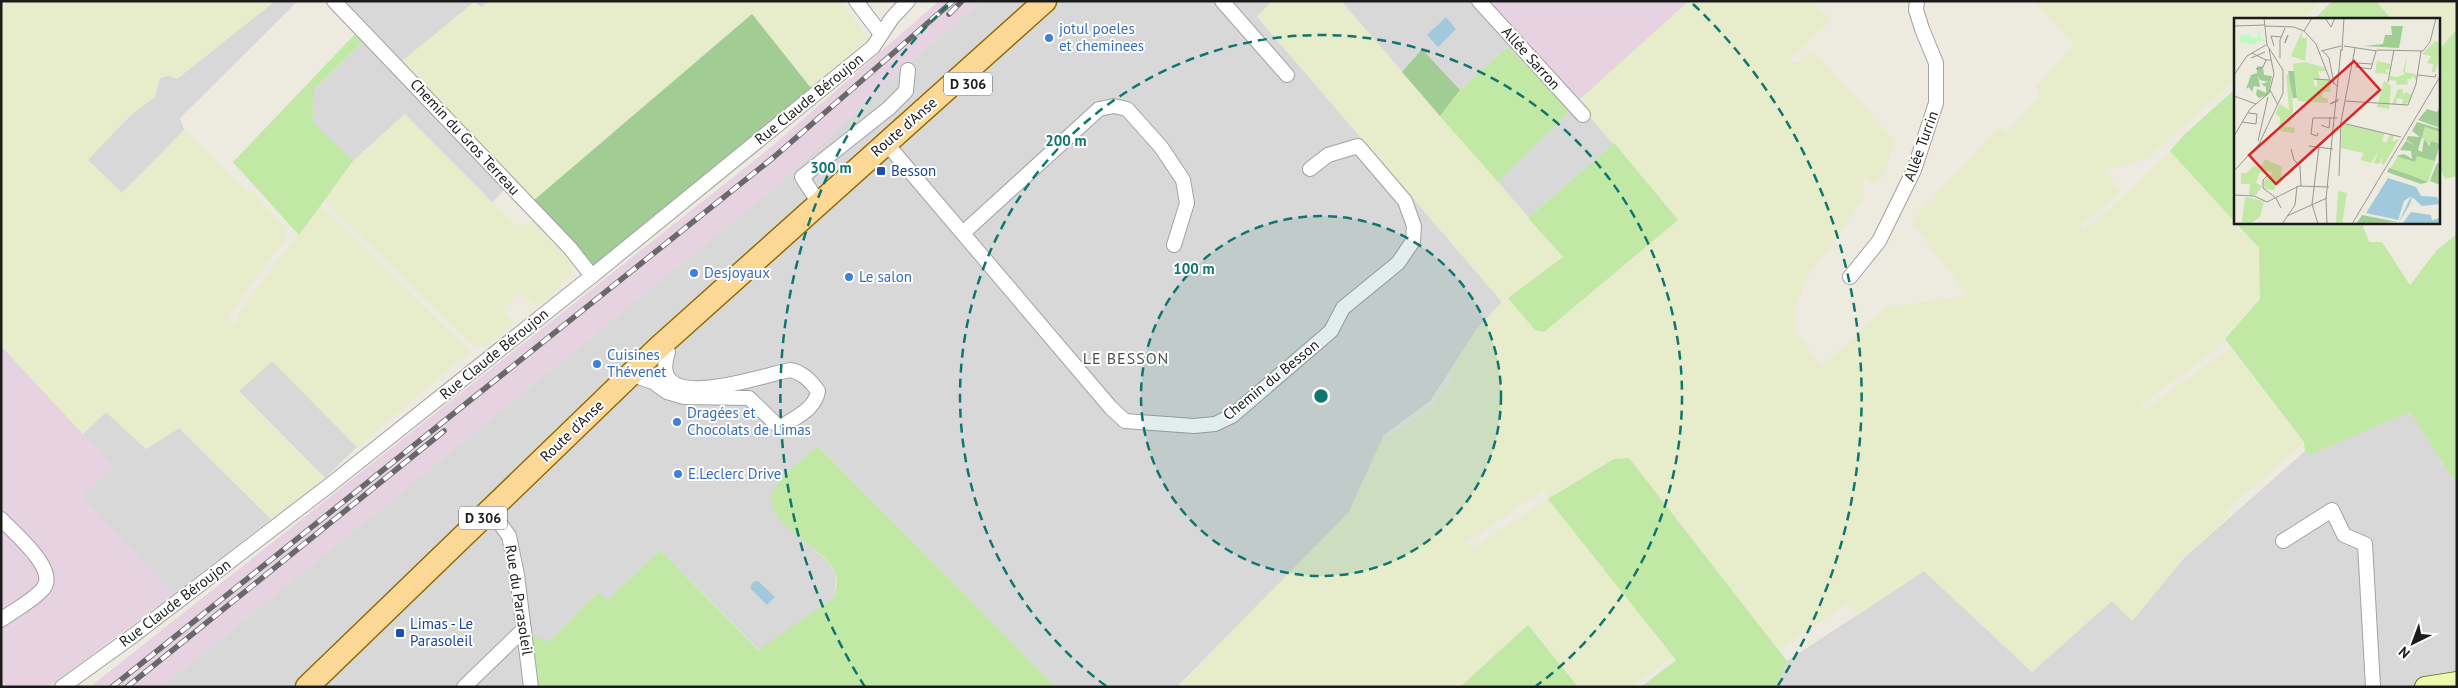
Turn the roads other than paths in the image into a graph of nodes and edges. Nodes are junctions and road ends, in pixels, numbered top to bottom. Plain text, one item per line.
1 (334, 1) edge
2 (856, 1) edge
3 (908, 1) edge
4 (1045, 1) edge
5 (1062, 1) edge
6 (1222, 1) edge
7 (1479, 1) edge
8 (1917, 1) edge
9 (881, 34) junction
10 (908, 70) dead end
11 (1287, 75) dead end
12 (1583, 115) dead end
13 (892, 150) junction
14 (1310, 169) dead end
15 (820, 202) junction
16 (963, 233) junction
17 (1174, 245) dead end
18 (592, 276) junction
19 (1850, 277) dead end
20 (668, 352) junction
21 (641, 378) junction
22 (496, 518) junction
23 (1, 519) edge
24 (2283, 541) dead end
25 (1, 620) edge
26 (524, 628) junction
27 (2457, 682) edge
28 (62, 687) edge
29 (307, 687) edge
30 (329, 687) edge
31 (464, 687) edge
32 (531, 687) edge
33 (2373, 687) edge
34 (2424, 687) edge

1 - 18 street, Chemin du Gros Terreau
2 - 9 street
3 - 9 street, Rue Claude Béroujon
4 - 15 main road, Route d'Anse / D 306
5 - 13 main road, Route d'Anse / D 306
6 - 11 street
7 - 12 street, Allée Sarron
8 - 19 street, Allée Turrin
9 - 18 street, Rue Claude Béroujon
10 - 15 street
13 - 16 street, Chemin du Besson
13 - 20 main road, Route d'Anse / D 306
14 - 16 street, Chemin du Besson
15 - 29 main road, Route d'Anse / D 306
16 - 17 street
18 - 28 street, Rue Claude Béroujon
20 - 21 main road, Route d'Anse / D 306
20 - 21 street
21 - 22 main road, Route d'Anse / D 306
22 - 26 street, Rue du Parasoleil
22 - 30 main road, Route d'Anse / D 306
23 - 25 street
24 - 33 street
26 - 31 street
26 - 32 street, Rue du Parasoleil
27 - 34 main road

